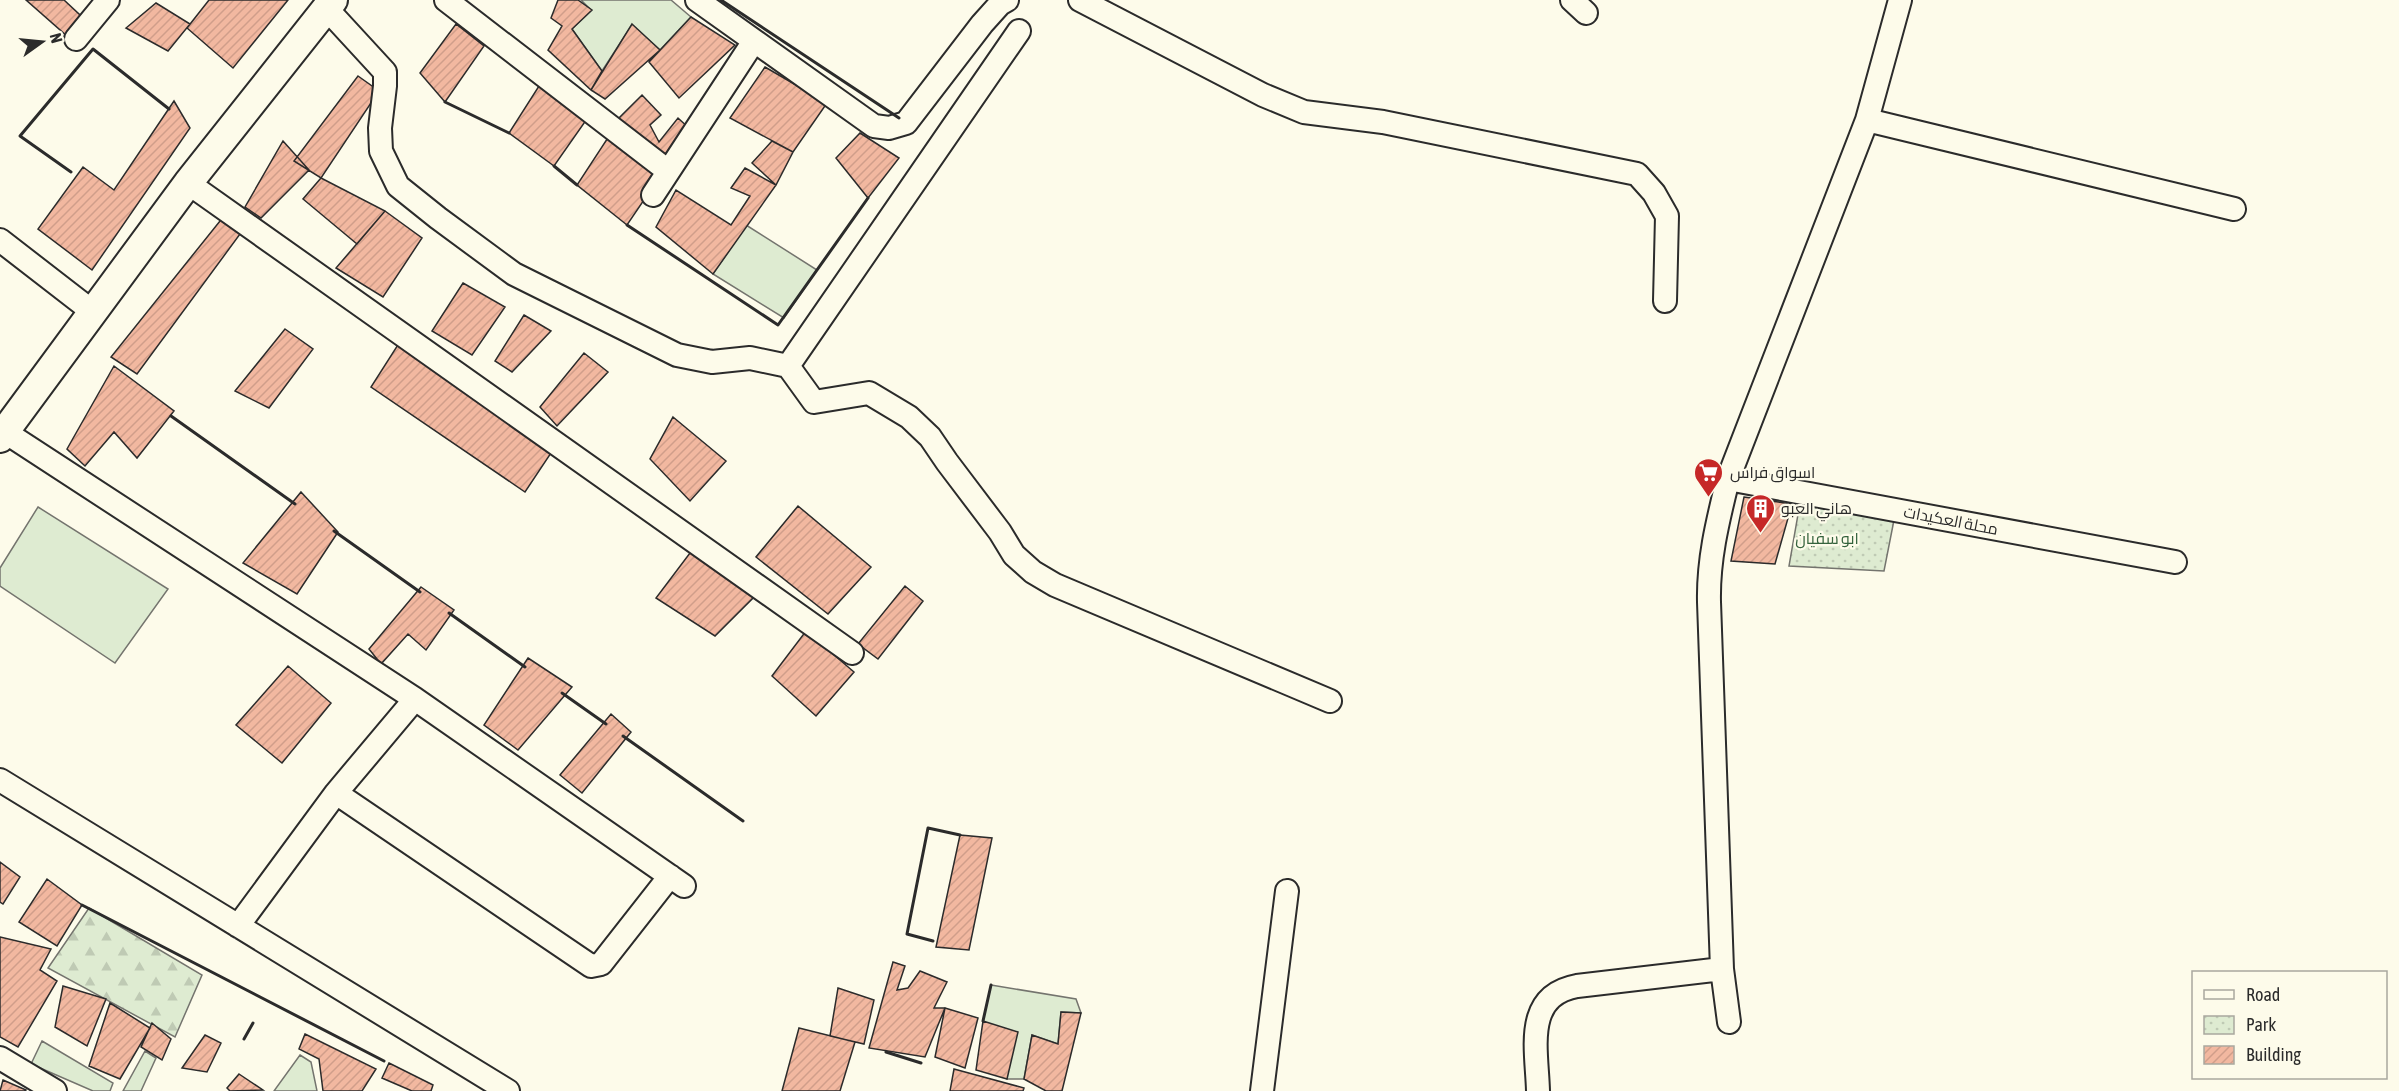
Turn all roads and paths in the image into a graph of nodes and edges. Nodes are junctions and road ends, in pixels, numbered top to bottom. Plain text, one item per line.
1 (108, 0) edge
2 (446, 0) edge
3 (696, 0) edge
4 (1007, 0) edge
5 (1080, 0) edge
6 (1900, 0) edge
7 (330, 4) edge
8 (1019, 31) dead end
9 (76, 39) dead end
10 (754, 41) junction
11 (1867, 120) junction
12 (668, 171) junction
13 (188, 183) junction
14 (653, 195) dead end
15 (2234, 209) dead end
16 (0, 240) edge
17 (1665, 301) dead end
18 (93, 312) junction
19 (788, 366) junction
20 (3, 435) edge
21 (1728, 479) junction
22 (2175, 562) dead end
23 (852, 653) dead end
24 (415, 699) junction
25 (1330, 701) dead end
26 (0, 780) edge
27 (336, 793) junction
28 (1287, 891) dead end
29 (238, 926) junction
30 (1722, 969) junction
31 (1729, 1022) dead end
32 (0, 1058) edge
33 (55, 1091) edge
34 (508, 1091) edge
35 (1262, 1091) edge
36 (1538, 1091) edge

1 - 9 street
2 - 12 street
3 - 10 street
4 - 10 street
5 - 17 street
6 - 11 street
7 - 13 main road
7 - 19 street
8 - 19 street
10 - 12 street
11 - 15 street
11 - 21 street
12 - 14 street
13 - 18 main road
13 - 23 street
16 - 18 street
18 - 20 main road
19 - 25 street
20 - 24 street
21 - 22 street, محلة العكيدات
21 - 30 street
24 - 27 street
24 - 27 street
26 - 29 street
27 - 29 street
28 - 35 street
29 - 34 street
30 - 31 street
30 - 36 street
32 - 33 street

